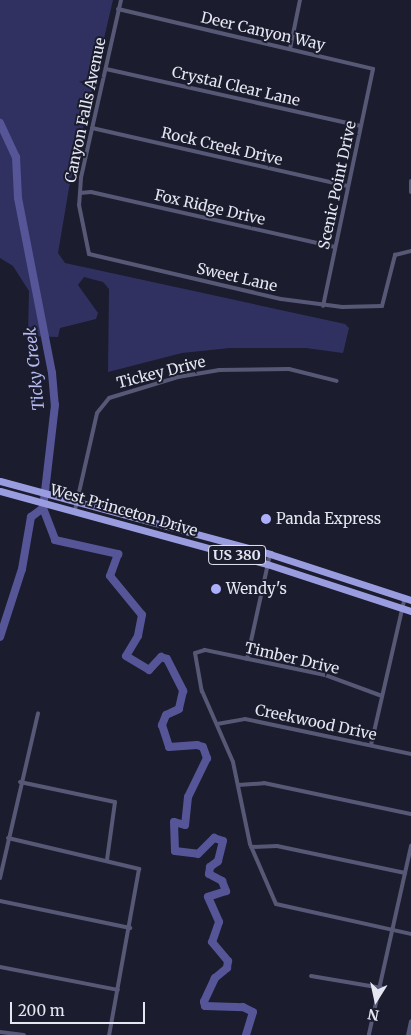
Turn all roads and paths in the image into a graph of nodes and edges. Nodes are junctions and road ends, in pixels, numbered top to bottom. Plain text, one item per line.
1 (121, 0) edge
2 (300, 0) edge
3 (118, 9) junction
4 (290, 48) junction
5 (106, 69) junction
6 (373, 69) joint
7 (361, 126) junction
8 (92, 128) junction
9 (411, 181) edge
10 (348, 186) junction
11 (410, 192) edge
12 (80, 193) junction
13 (335, 247) junction
14 (411, 251) edge
15 (89, 254) joint
16 (323, 306) junction
17 (338, 381) dead end
18 (0, 481) edge
19 (0, 491) edge
20 (77, 500) junction
21 (75, 510) junction
22 (270, 554) junction
23 (267, 564) junction
24 (408, 599) edge
25 (401, 608) junction
26 (411, 611) edge
27 (247, 659) junction
28 (382, 696) junction
29 (38, 713) dead end
30 (217, 724) junction
31 (372, 745) junction
32 (411, 754) edge
33 (20, 782) junction
34 (238, 784) junction
35 (411, 814) edge
36 (8, 838) junction
37 (411, 846) edge
38 (251, 847) junction
39 (107, 860) junction
40 (405, 873) junction
41 (0, 878) edge
42 (0, 901) edge
43 (130, 928) junction
44 (394, 930) junction
45 (411, 934) edge
46 (0, 966) edge
47 (311, 976) dead end
48 (382, 988) junction
49 (118, 990) junction
50 (411, 1021) edge
51 (0, 1032) edge
52 (369, 1034) edge
53 (24, 1035) edge
54 (109, 1035) edge
55 (408, 1035) edge

1 - 3 street, Canyon Falls Avenue
2 - 4 street
3 - 4 street, Deer Canyon Way
3 - 5 street, Canyon Falls Avenue
4 - 6 street, Deer Canyon Way
5 - 7 street, Crystal Clear Lane
5 - 8 street, Canyon Falls Avenue
6 - 7 street, Scenic Point Drive
7 - 10 street, Scenic Point Drive
8 - 10 street, Rock Creek Drive
8 - 12 street, Canyon Falls Avenue
9 - 11 street
10 - 13 street, Scenic Point Drive
12 - 13 street, Fox Ridge Drive
12 - 15 street, Canyon Falls Avenue
13 - 16 street, Scenic Point Drive
14 - 16 street, Sweet Lane
15 - 16 street, Sweet Lane
17 - 20 street, Tickey Drive
18 - 20 highway, West Princeton Drive / US 380
19 - 21 highway, West Princeton Drive / US 380
20 - 21 street, Tickey Drive
20 - 22 highway, West Princeton Drive / US 380
21 - 23 highway, West Princeton Drive / US 380
22 - 23 street
22 - 24 highway, West Princeton Drive / US 380
23 - 25 highway, West Princeton Drive / US 380
23 - 27 street
24 - 25 street
25 - 26 highway, West Princeton Drive / US 380
25 - 28 street
27 - 28 street, Timber Drive
27 - 30 street, Timber Drive
28 - 31 street
29 - 33 street
30 - 31 street, Creekwood Drive
30 - 34 street
31 - 32 street, Creekwood Drive
33 - 36 street
33 - 39 street
34 - 35 street
34 - 38 street
36 - 39 street
36 - 41 street
37 - 40 street
38 - 40 street
38 - 44 street
39 - 43 street
40 - 44 street
42 - 43 street
43 - 49 street
44 - 45 street
44 - 48 street
46 - 49 street
47 - 48 street
48 - 52 street
49 - 54 street
50 - 55 street
51 - 53 street

